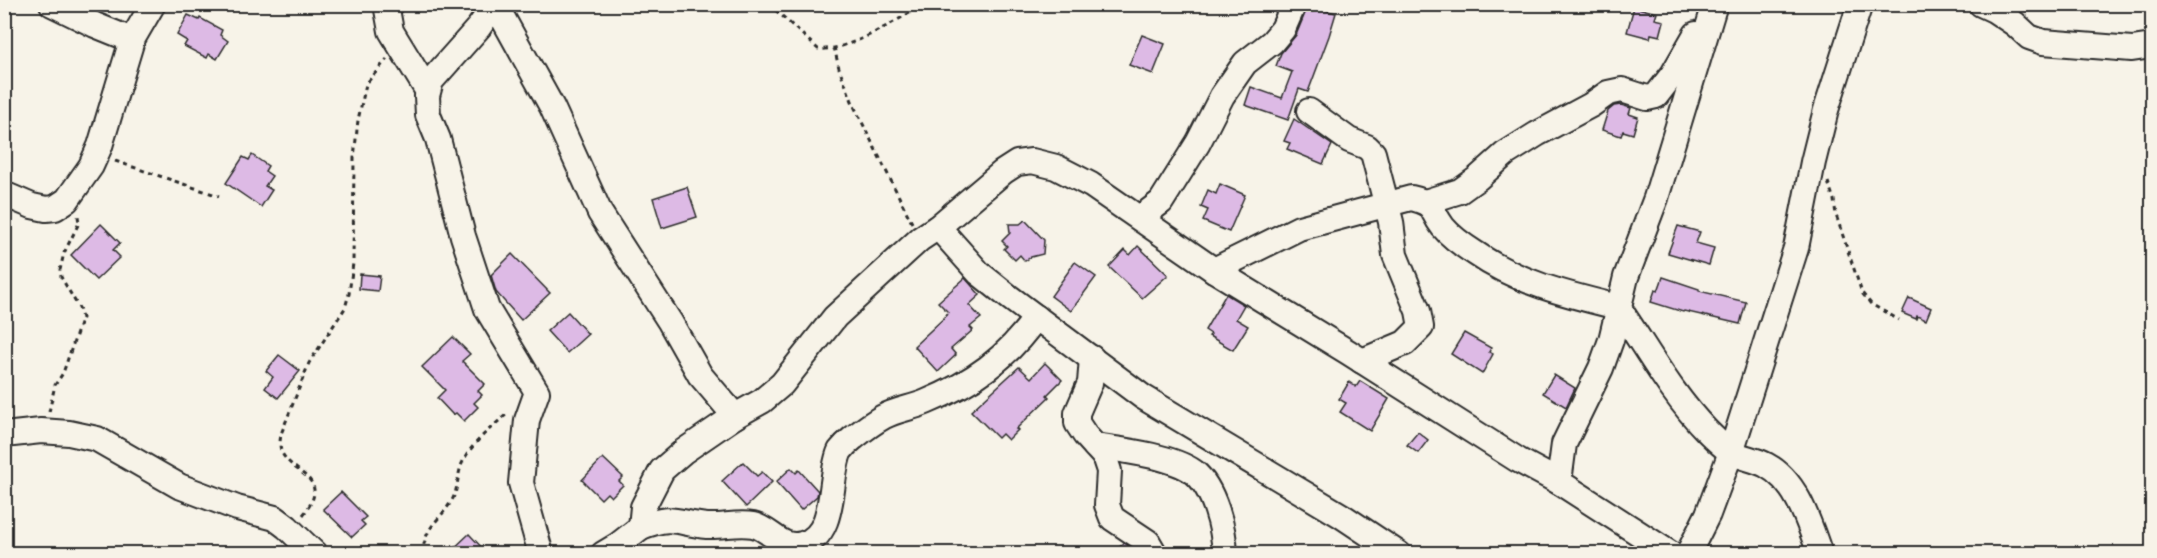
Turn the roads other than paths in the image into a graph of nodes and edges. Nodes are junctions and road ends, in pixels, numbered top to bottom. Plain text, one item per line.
1 (52, 4) edge
2 (153, 4) edge
3 (386, 4) edge
4 (495, 4) edge
5 (1294, 4) edge
6 (1860, 4) edge
7 (1981, 4) edge
8 (1713, 10) edge
9 (132, 40) junction
10 (2152, 46) edge
11 (427, 90) junction
12 (1309, 111) dead end
13 (4, 194) edge
14 (1425, 201) junction
15 (1387, 203) junction
16 (1140, 218) junction
17 (929, 233) junction
18 (1214, 270) junction
19 (1618, 307) junction
20 (1036, 317) junction
21 (1092, 358) junction
22 (1362, 361) junction
23 (735, 416) junction
24 (4, 435) edge
25 (1095, 446) junction
26 (1731, 452) junction
27 (1559, 482) junction
28 (641, 526) junction
29 (315, 554) edge
30 (541, 554) edge
31 (603, 554) edge
32 (1155, 554) edge
33 (1225, 554) edge
34 (1400, 554) edge
35 (1671, 554) edge
36 (1688, 554) edge
37 (1820, 554) edge

1 - 9 street
2 - 9 street
3 - 11 street
4 - 11 street
4 - 23 street
5 - 16 street
6 - 26 street
7 - 10 street
8 - 14 street
8 - 19 street
9 - 13 street
11 - 30 street
12 - 15 street
14 - 15 street
14 - 19 street
15 - 18 street
15 - 22 street
16 - 17 street
16 - 18 street
17 - 20 street
17 - 23 street
18 - 22 street
19 - 26 street
19 - 27 street
20 - 21 street
20 - 28 street
21 - 25 street
21 - 34 street
22 - 27 street
23 - 28 street
24 - 29 street
25 - 32 street
25 - 33 street
26 - 36 street
26 - 37 street
27 - 35 street
28 - 31 street

